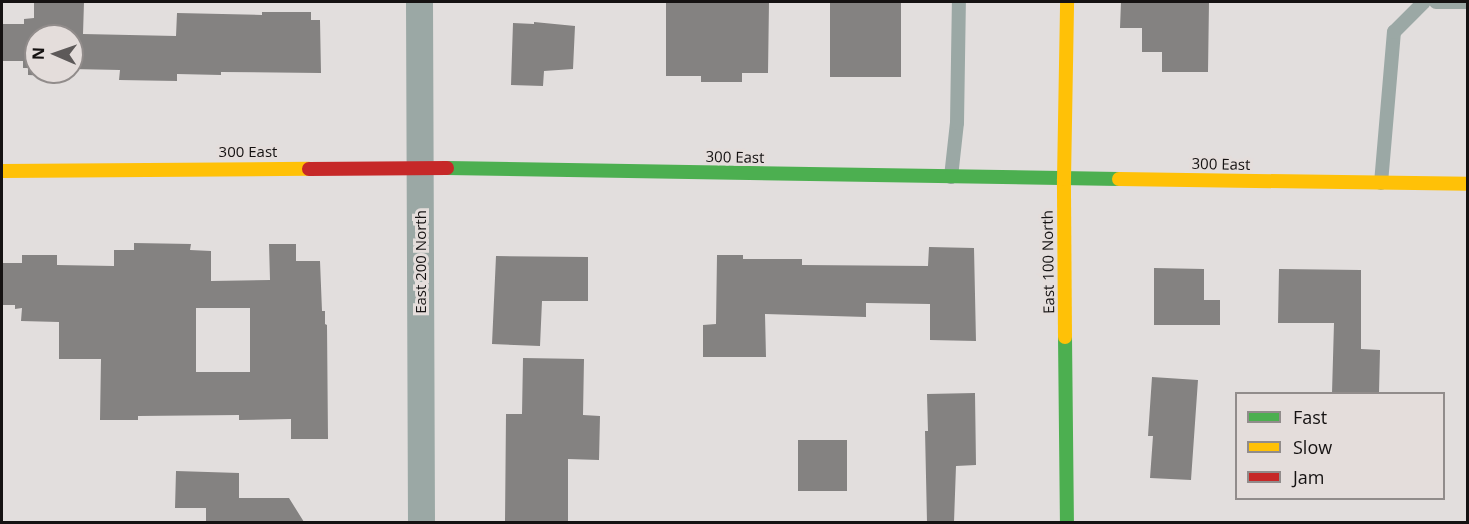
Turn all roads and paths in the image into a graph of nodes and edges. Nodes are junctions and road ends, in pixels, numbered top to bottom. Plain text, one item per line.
1 (419, 2) edge
2 (959, 2) edge
3 (1067, 2) edge
4 (1424, 2) edge
5 (1436, 2) edge
6 (1467, 2) edge
7 (420, 168) junction
8 (2, 171) edge
9 (951, 177) junction
10 (1064, 179) junction
11 (1381, 183) junction
12 (1467, 184) edge
13 (421, 522) edge
14 (1067, 522) edge

1 - 7 street, East 200 North
2 - 9 lane
3 - 10 street, East 100 North
4 - 11 lane
5 - 6 lane
7 - 8 street, 300 East
7 - 9 street, 300 East
7 - 13 street, East 200 North
9 - 10 street, 300 East
10 - 11 street, 300 East
10 - 14 street, East 100 North
11 - 12 street, 300 East

